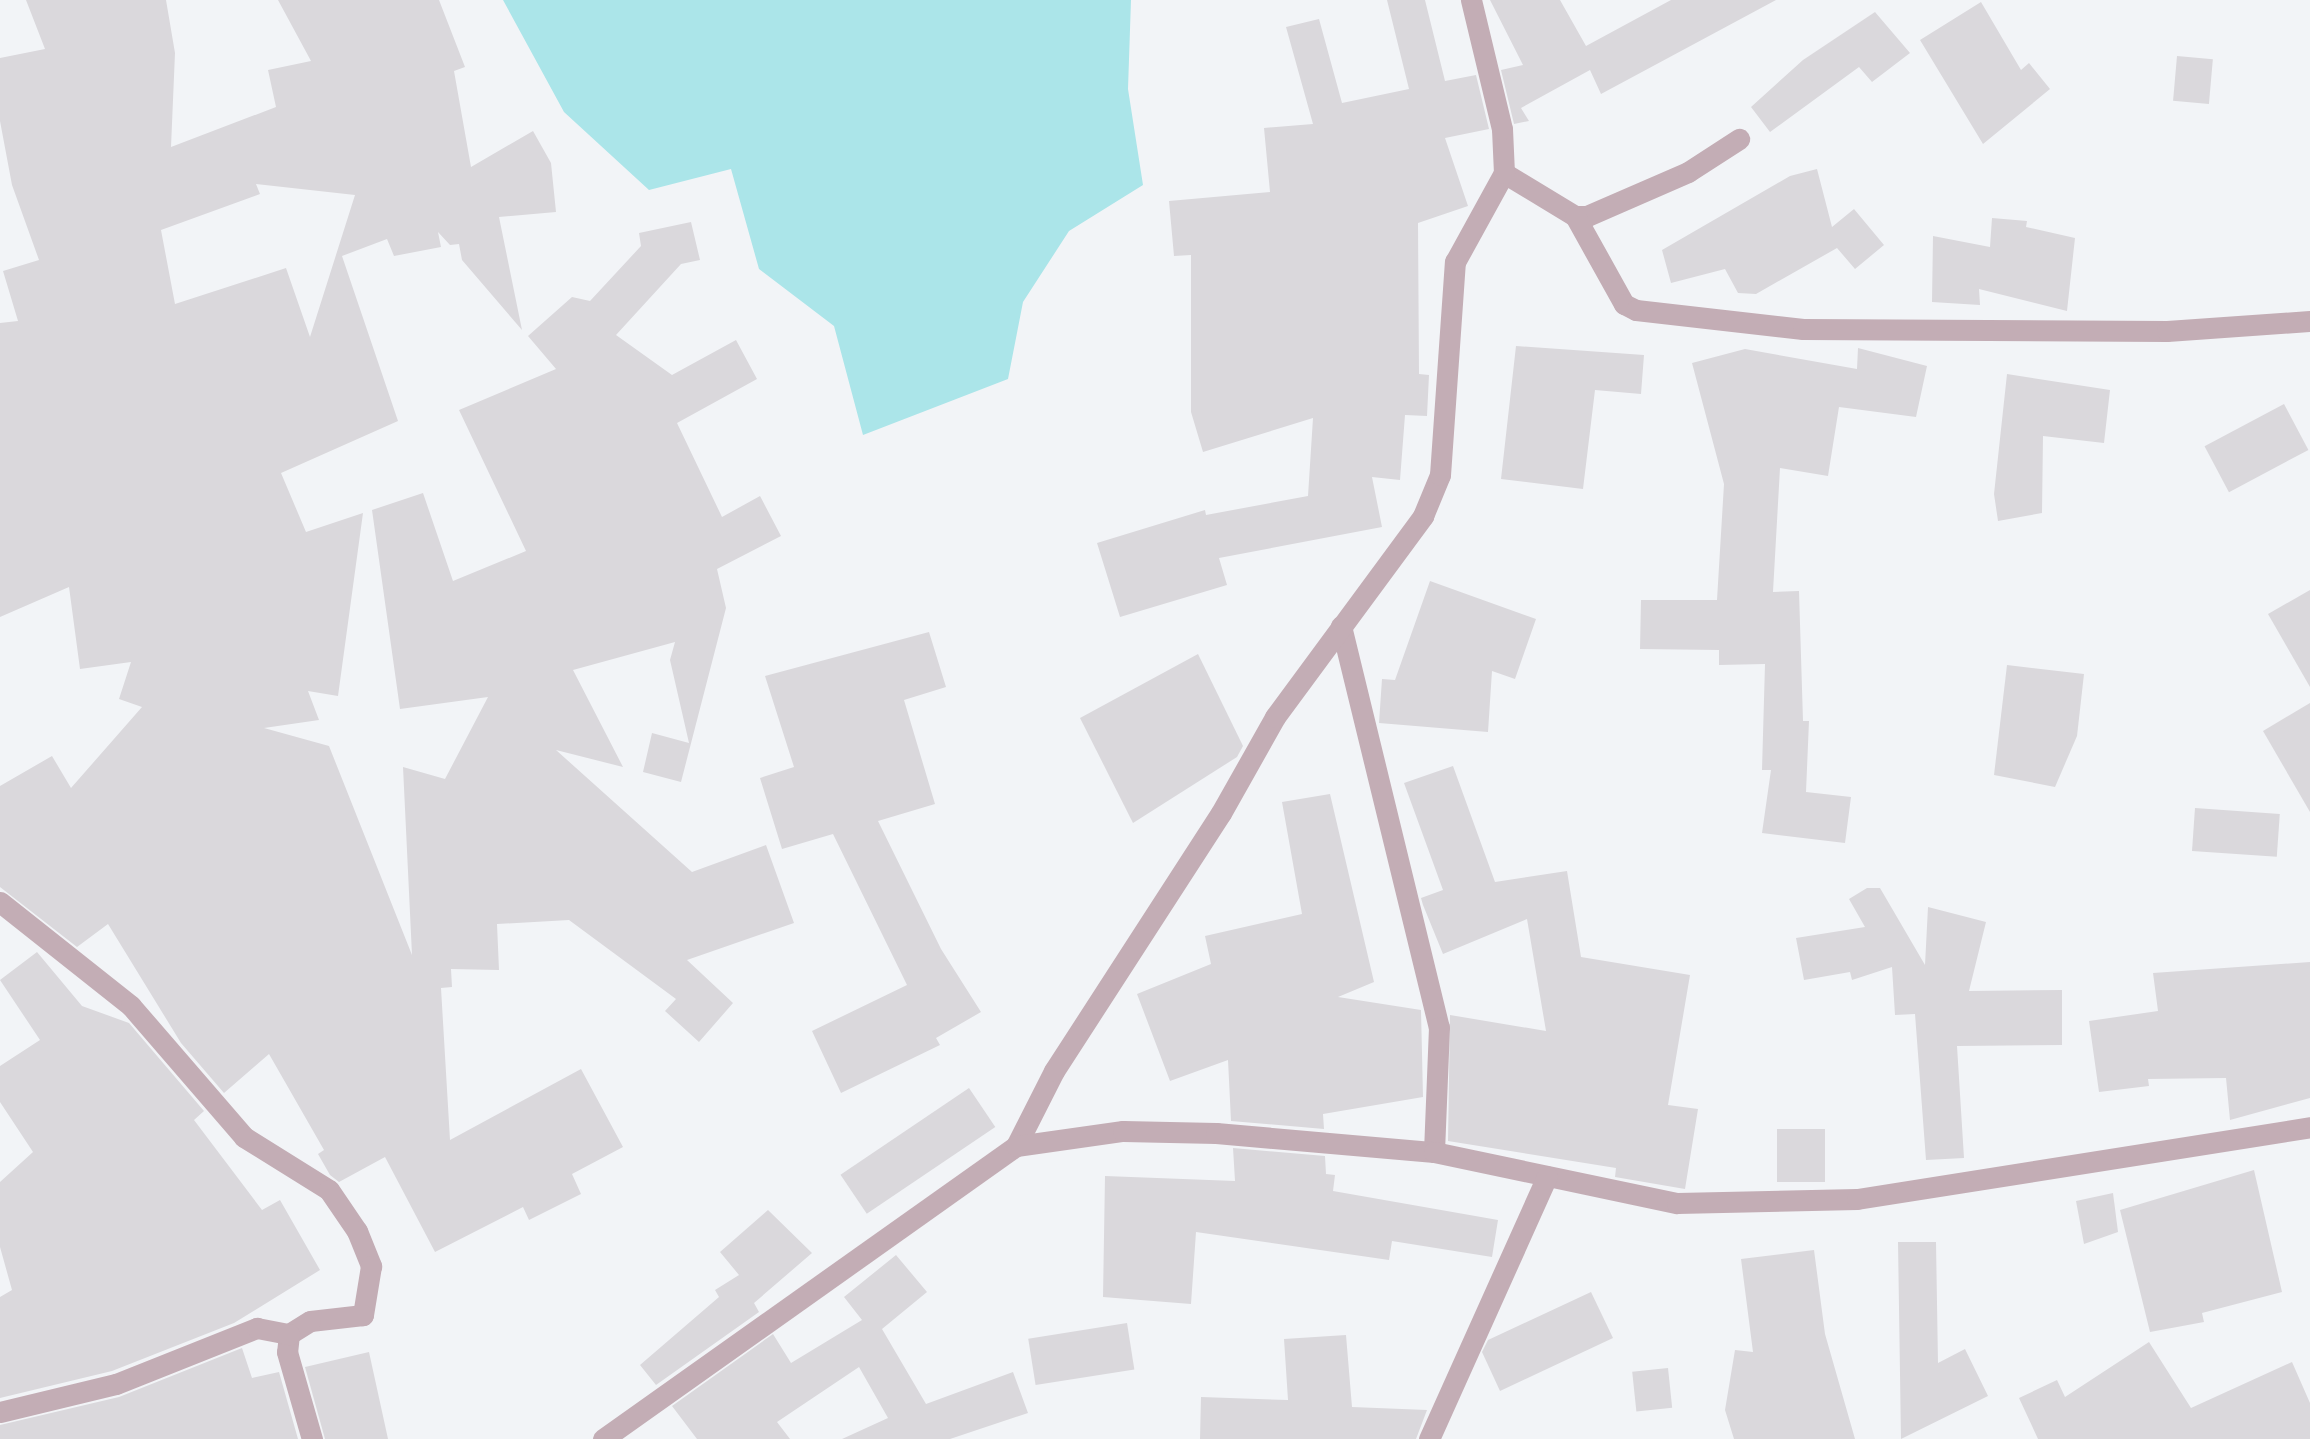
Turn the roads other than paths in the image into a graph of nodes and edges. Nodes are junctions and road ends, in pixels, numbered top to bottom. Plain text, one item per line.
1 (1471, 0) edge
2 (1739, 139) dead end
3 (1504, 173) junction
4 (1575, 216) junction
5 (2310, 321) edge
6 (1341, 626) junction
7 (0, 902) edge
8 (2310, 1127) edge
9 (1016, 1146) junction
10 (1434, 1152) junction
11 (1547, 1176) junction
12 (289, 1334) junction
13 (0, 1412) edge
14 (313, 1439) edge
15 (603, 1439) edge
16 (1429, 1439) edge

1 - 3 street
2 - 4 street
3 - 4 street
3 - 6 street
4 - 5 street
6 - 9 street
6 - 10 street
7 - 12 street
8 - 11 street
9 - 10 street
9 - 15 street
10 - 11 street
11 - 16 street
12 - 13 street
12 - 14 street

